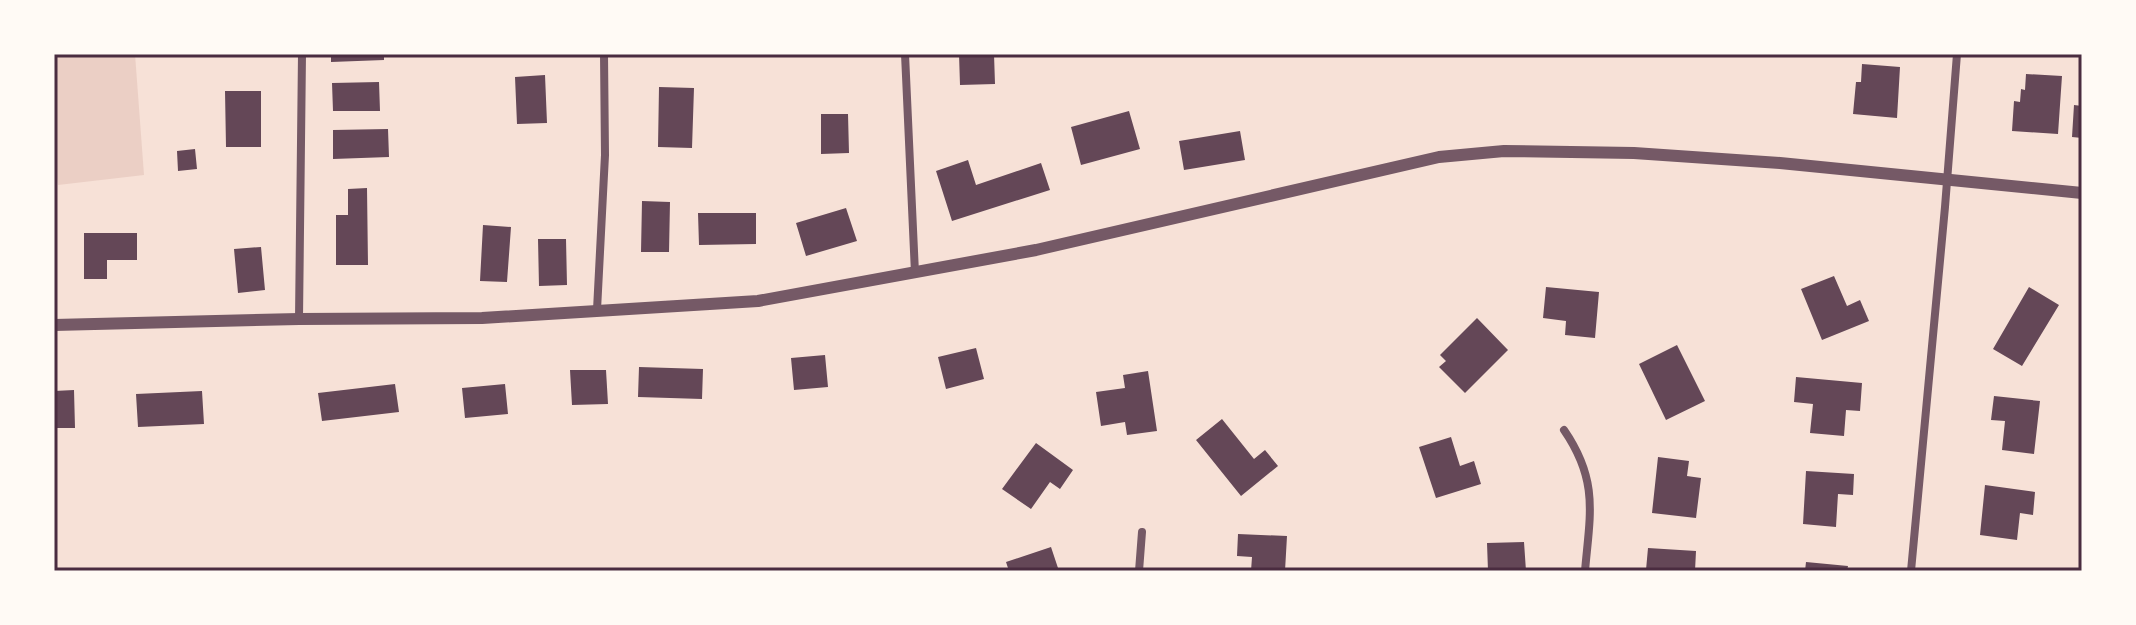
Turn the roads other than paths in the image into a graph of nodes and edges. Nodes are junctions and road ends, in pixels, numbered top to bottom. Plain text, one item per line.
1 (302, 54) edge
2 (604, 54) edge
3 (905, 54) edge
4 (1957, 54) edge
5 (1948, 181) junction
6 (2082, 193) edge
7 (915, 273) junction
8 (597, 310) junction
9 (299, 319) junction
10 (54, 325) edge
11 (1564, 430) dead end
12 (1142, 532) dead end
13 (1139, 571) edge
14 (1585, 571) edge
15 (1911, 571) edge

1 - 9 street
2 - 8 street
3 - 7 street
4 - 5 street
5 - 6 street
5 - 7 street
5 - 15 street
7 - 8 street
8 - 9 street
9 - 10 street
11 - 14 street
12 - 13 street

